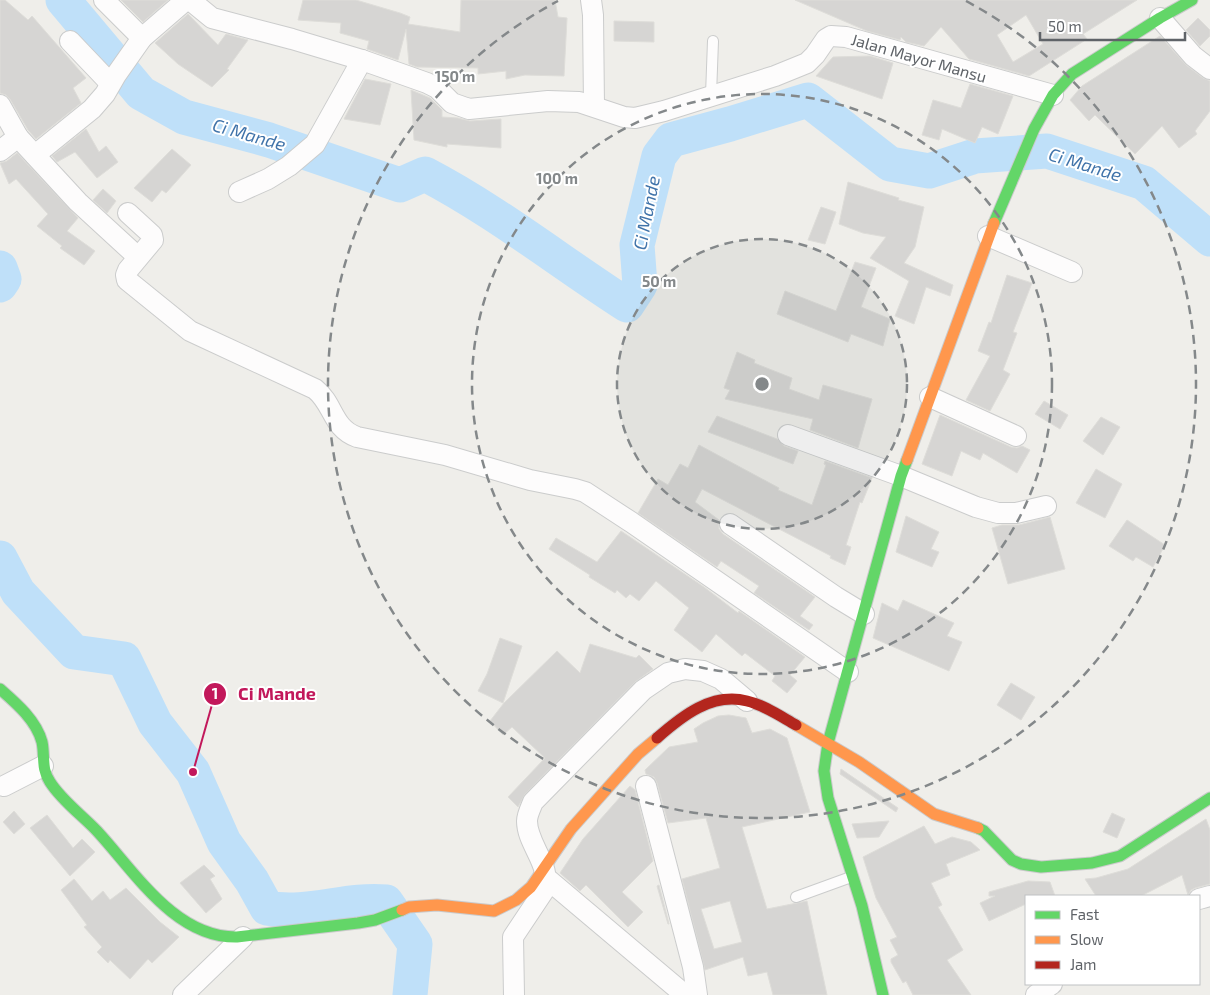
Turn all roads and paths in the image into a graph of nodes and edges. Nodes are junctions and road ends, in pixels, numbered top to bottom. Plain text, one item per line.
1 (104, 0) edge
2 (186, 0) edge
3 (190, 0) edge
4 (591, 0) edge
5 (1181, 3) edge
6 (1160, 18) junction
7 (70, 41) dead end
8 (713, 41) dead end
9 (138, 44) junction
10 (362, 60) junction
11 (1210, 69) edge
12 (113, 79) junction
13 (711, 95) junction
14 (1053, 95) junction
15 (0, 105) edge
16 (594, 106) junction
17 (18, 137) junction
18 (0, 150) edge
19 (35, 155) junction
20 (239, 192) dead end
21 (128, 213) dead end
22 (988, 236) junction
23 (138, 257) junction
24 (1072, 272) dead end
25 (930, 397) junction
26 (788, 435) dead end
27 (1016, 436) dead end
28 (901, 476) junction
29 (1046, 506) dead end
30 (730, 524) dead end
31 (864, 614) junction
32 (848, 672) junction
33 (0, 689) edge
34 (747, 701) junction
35 (828, 743) junction
36 (43, 766) junction
37 (4, 786) dead end
38 (646, 786) dead end
39 (1210, 798) edge
40 (544, 872) junction
41 (852, 876) junction
42 (796, 898) dead end
43 (243, 937) junction
44 (1051, 985) edge
45 (184, 995) edge
46 (514, 995) edge
47 (685, 995) edge
48 (697, 995) edge
49 (883, 995) edge
50 (1036, 995) edge

1 - 9 street
2 - 9 street
3 - 10 street
4 - 16 street
5 - 6 street
6 - 11 street
6 - 14 street
7 - 12 street
8 - 13 lane
9 - 12 street
10 - 16 street
10 - 20 street
12 - 19 street
13 - 14 street, Jalan Mayor Mansu
13 - 16 street
14 - 22 street
15 - 17 street
17 - 18 street
17 - 19 street
19 - 23 street
21 - 23 street
22 - 24 street
22 - 25 street
23 - 32 street
25 - 27 street
25 - 28 street
26 - 28 street
28 - 29 street
28 - 31 street
30 - 31 street
31 - 32 street
32 - 35 street
33 - 36 street
34 - 35 street
34 - 40 street
34 - 40 street
35 - 39 street
35 - 41 street
36 - 37 street
36 - 43 street
38 - 48 street
40 - 43 street
40 - 46 street
40 - 47 street
41 - 42 lane
41 - 49 street
43 - 45 street
44 - 50 street

